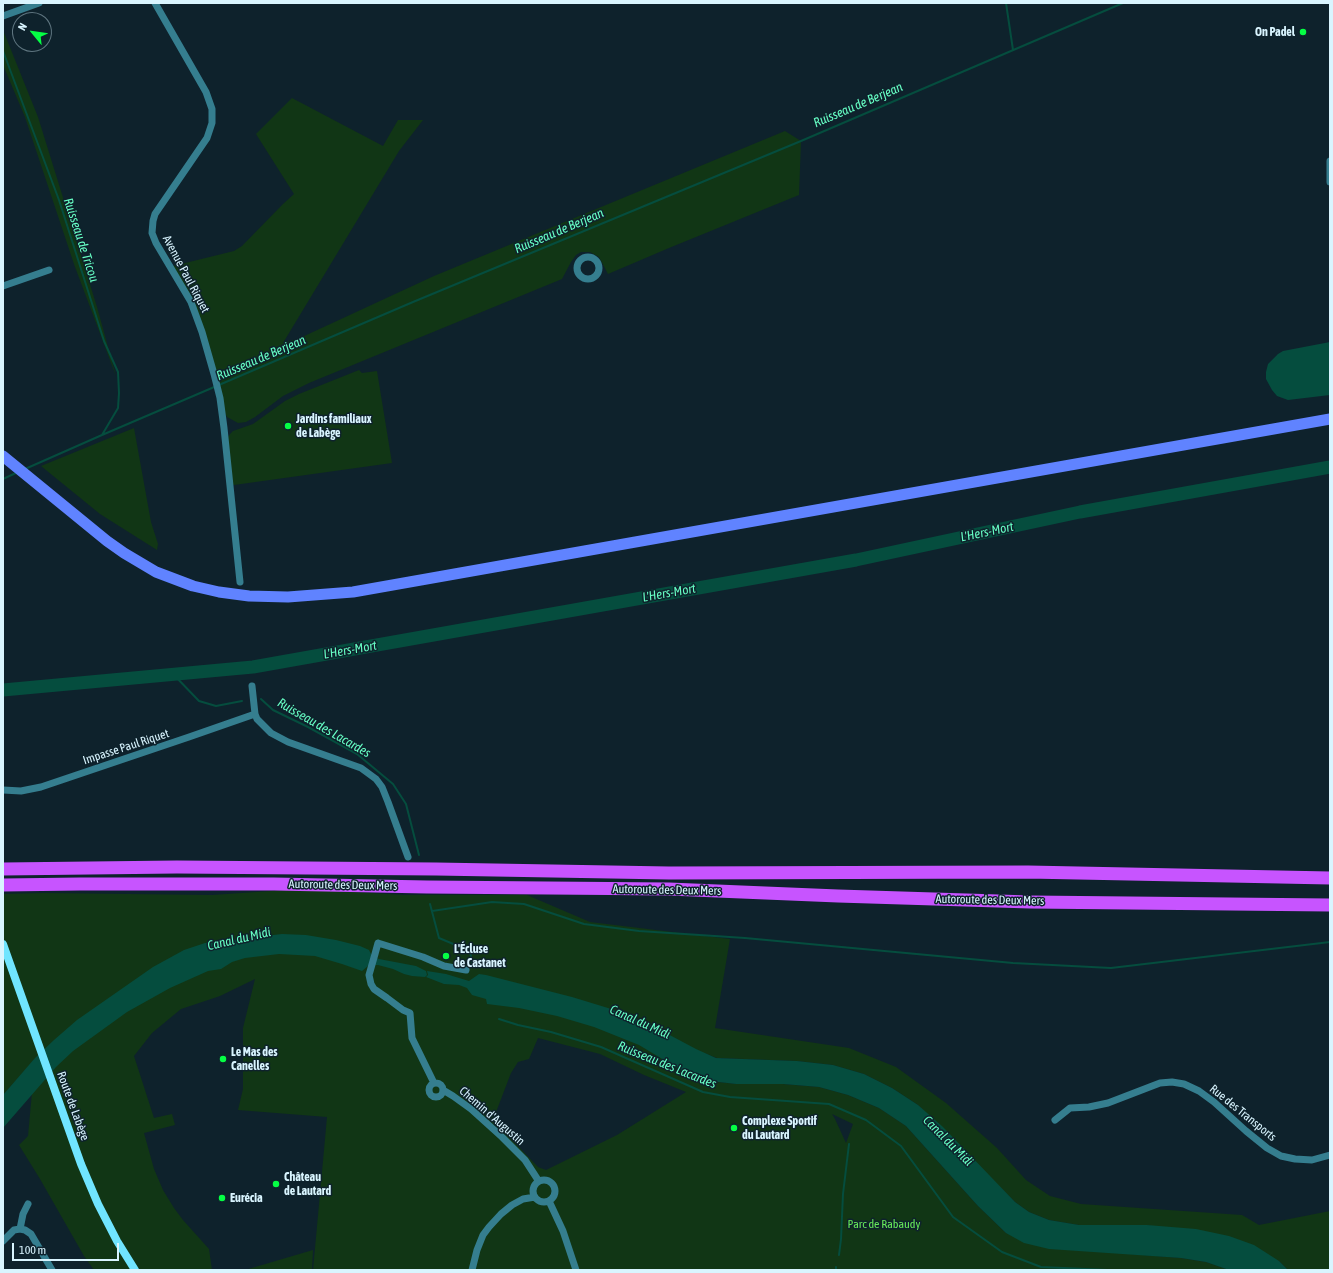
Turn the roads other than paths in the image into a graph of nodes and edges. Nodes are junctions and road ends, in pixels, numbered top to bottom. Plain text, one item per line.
1 (40, 3) edge
2 (155, 3) edge
3 (3, 16) edge
4 (1330, 161) edge
5 (1330, 182) edge
6 (49, 270) dead end
7 (3, 286) edge
8 (1330, 418) edge
9 (6, 459) edge
10 (240, 582) dead end
11 (252, 686) dead end
12 (255, 714) junction
13 (3, 790) edge
14 (408, 858) dead end
15 (3, 869) edge
16 (1330, 878) edge
17 (3, 885) edge
18 (1330, 905) edge
19 (3, 944) edge
20 (466, 970) dead end
21 (434, 1083) junction
22 (443, 1090) junction
23 (1055, 1120) dead end
24 (1330, 1155) edge
25 (538, 1180) junction
26 (535, 1197) junction
27 (549, 1201) junction
28 (28, 1204) dead end
29 (20, 1229) junction
30 (3, 1241) edge
31 (52, 1270) edge
32 (135, 1270) edge
33 (472, 1270) edge
34 (576, 1270) edge

1 - 3 street
2 - 10 street, Avenue Paul Riquet
4 - 5 street
6 - 7 street
8 - 9 main road
11 - 12 street
12 - 13 street, Impasse Paul Riquet
12 - 14 street
15 - 16 highway, Autoroute des Deux Mers
17 - 18 highway, Autoroute des Deux Mers
19 - 32 street, Route de Labège
20 - 21 street
21 - 22 street
21 - 22 street
22 - 25 street, Chemin d'Augustin
23 - 24 street, Rue des Transports
25 - 26 street
25 - 27 street
26 - 27 street
26 - 33 street
27 - 34 street
28 - 29 street
29 - 30 street
29 - 31 street

